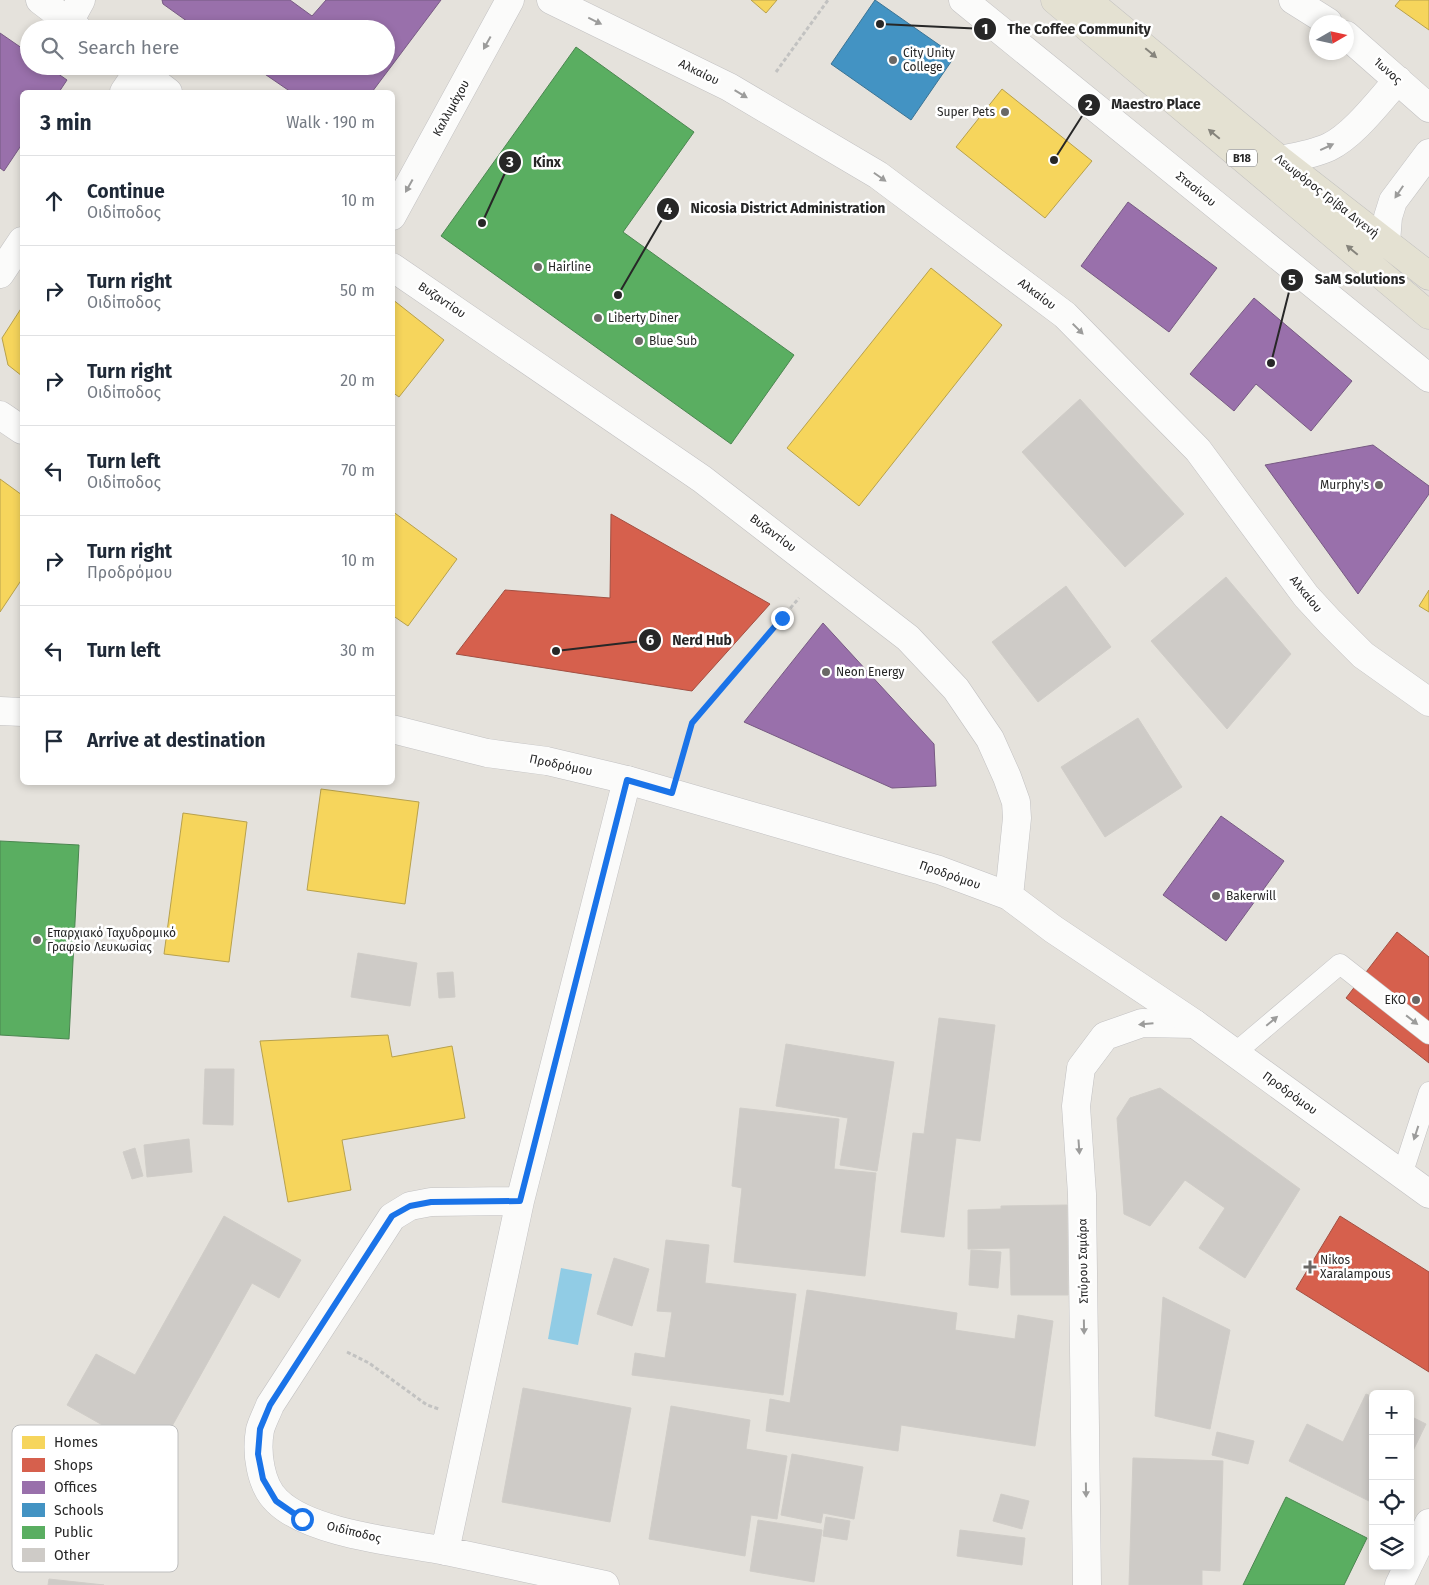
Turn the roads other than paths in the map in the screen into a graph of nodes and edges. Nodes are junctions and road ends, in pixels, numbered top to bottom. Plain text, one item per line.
1 (40, 0) edge
2 (510, 0) edge
3 (551, 0) edge
4 (963, 0) edge
5 (1055, 0) edge
6 (1086, 0) edge
7 (1293, 0) edge
8 (1317, 15) edge
9 (76, 17) edge
10 (1354, 42) edge
11 (132, 75) edge
12 (145, 75) edge
13 (1398, 80) junction
14 (125, 90) edge
15 (165, 90) edge
16 (1429, 108) edge
17 (1429, 153) edge
18 (1280, 160) junction
19 (395, 211) edge
20 (1386, 242) junction
21 (20, 244) edge
22 (395, 269) edge
23 (0, 274) edge
24 (1429, 276) edge
25 (1429, 315) edge
26 (1429, 378) edge
27 (0, 415) edge
28 (20, 429) edge
29 (1429, 702) edge
30 (0, 711) edge
31 (20, 712) edge
32 (395, 730) edge
33 (627, 780) junction
34 (1009, 896) junction
35 (1194, 1024) junction
36 (1429, 1034) edge
37 (1235, 1052) junction
38 (1429, 1092) edge
39 (1402, 1175) junction
40 (1429, 1194) edge
41 (520, 1201) junction
42 (1429, 1523) edge
43 (445, 1551) junction
44 (1414, 1554) edge
45 (1406, 1570) edge
46 (605, 1585) edge
47 (1087, 1585) edge
48 (1400, 1585) edge

1 - 9 street
2 -> 19 street, Καλλιμάχου
3 -> 29 street, Αλκαίου
4 - 26 street, Στασίνου
25 -> 5 main road, Λεωφόρος Γρίβα Διγενή / B18
6 -> 18 main road, Λεωφόρος Γρίβα Διγενή / B18
7 - 8 street
10 - 13 street, Ίωνος
11 - 14 street
12 - 15 street
13 - 16 street, Ίωνος
18 -> 13 street
17 -> 20 street
18 - 20 main road, Λεωφόρος Γρίβα Διγενή / B18
20 - 24 main road, Λεωφόρος Γρίβα Διγενή / B18
21 - 23 street
22 - 34 street, Βυζαντίου
27 - 28 street
30 - 31 street
32 - 33 street, Προδρόμου
33 - 34 street, Προδρόμου
33 - 41 street
34 - 35 street, Προδρόμου
35 - 37 street, Προδρόμου
35 -> 47 street, Σπύρου Σαμάρα
37 -> 36 lane
37 - 39 street, Προδρόμου
38 -> 39 lane
39 - 40 street, Προδρόμου
41 - 43 street
41 - 43 street, Οιδίποδος
42 - 44 street
43 - 46 street, Οιδίποδος
45 - 48 street

